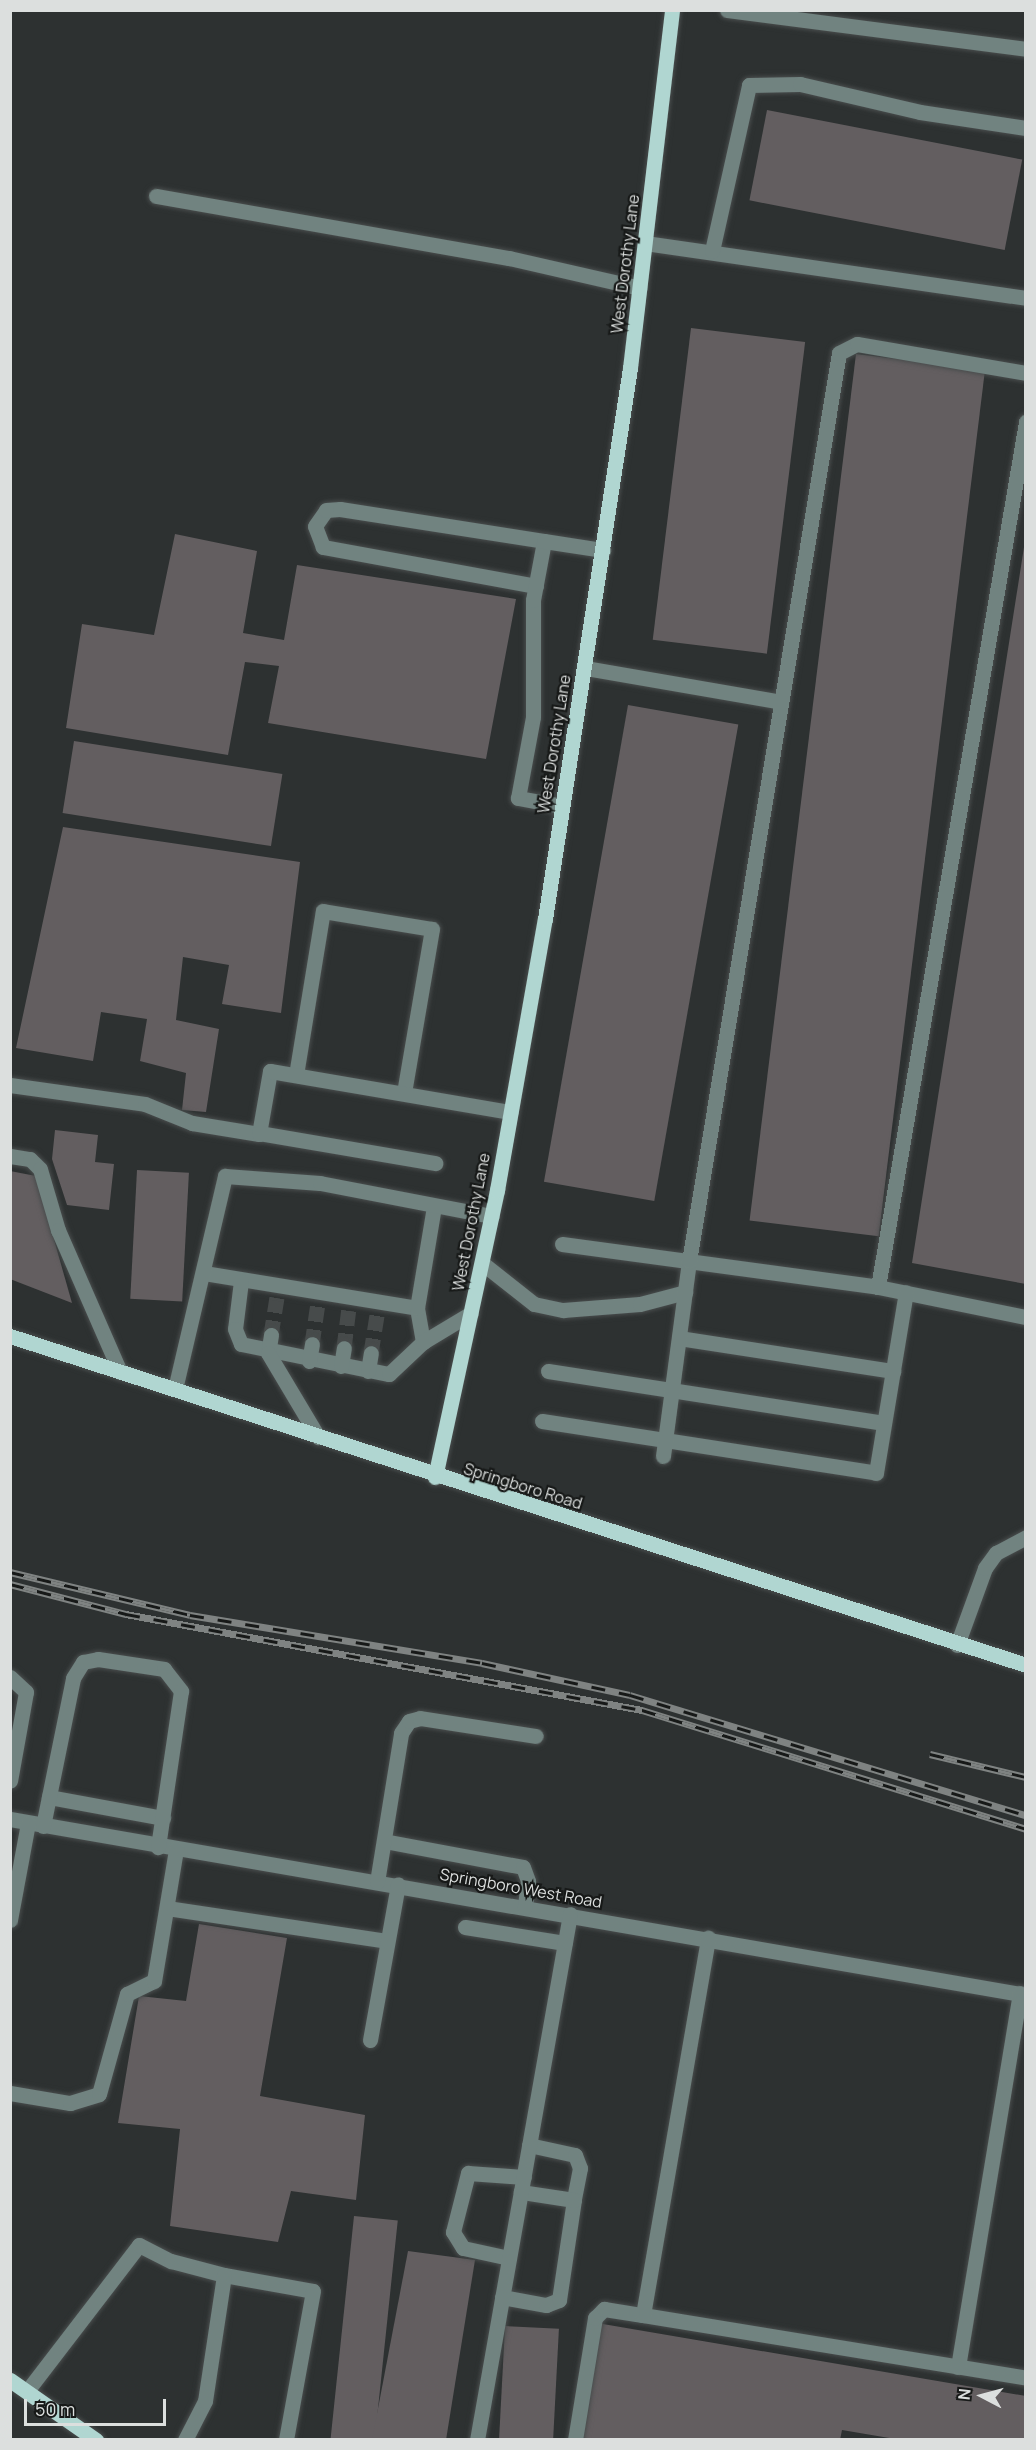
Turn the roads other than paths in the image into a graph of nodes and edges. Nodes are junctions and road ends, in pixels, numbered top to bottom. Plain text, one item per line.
1 (672, 10) edge
2 (727, 10) edge
3 (1026, 49) edge
4 (1026, 128) edge
5 (156, 196) dead end
6 (645, 243) junction
7 (712, 251) junction
8 (640, 288) junction
9 (1026, 298) edge
10 (1026, 373) edge
11 (1026, 422) edge
12 (544, 541) junction
13 (603, 550) junction
14 (536, 586) junction
15 (585, 668) junction
16 (781, 702) junction
17 (562, 806) junction
18 (296, 1075) junction
19 (10, 1085) edge
20 (404, 1092) junction
21 (511, 1112) junction
22 (259, 1133) junction
23 (10, 1156) edge
24 (435, 1163) dead end
25 (434, 1206) junction
26 (492, 1216) junction
27 (562, 1244) dead end
28 (689, 1261) junction
29 (482, 1263) junction
30 (204, 1273) junction
31 (240, 1281) junction
32 (878, 1287) junction
33 (685, 1292) junction
34 (906, 1292) junction
35 (417, 1308) junction
36 (471, 1313) junction
37 (1026, 1317) edge
38 (271, 1335) tunnel mouth
39 (10, 1336) edge
40 (679, 1338) junction
41 (423, 1342) junction
42 (312, 1344) tunnel mouth
43 (344, 1348) tunnel mouth
44 (268, 1353) junction
45 (371, 1353) tunnel mouth
46 (309, 1361) junction
47 (341, 1366) junction
48 (368, 1371) junction
49 (548, 1371) dead end
50 (893, 1371) junction
51 (120, 1372) junction
52 (672, 1388) junction
53 (175, 1389) junction
54 (542, 1421) dead end
55 (884, 1423) junction
56 (318, 1437) junction
57 (665, 1437) junction
58 (663, 1456) dead end
59 (435, 1477) junction
60 (1026, 1537) edge
61 (957, 1646) junction
62 (1026, 1665) edge
63 (10, 1677) edge
64 (536, 1736) dead end
65 (10, 1781) edge
66 (49, 1797) junction
67 (162, 1818) junction
68 (10, 1819) edge
69 (36, 1824) junction
70 (384, 1841) junction
71 (158, 1846) junction
72 (176, 1849) junction
73 (377, 1882) junction
74 (398, 1885) junction
75 (525, 1907) junction
76 (167, 1908) junction
77 (570, 1914) junction
78 (10, 1920) edge
79 (465, 1927) dead end
80 (708, 1938) junction
81 (387, 1941) junction
82 (565, 1943) junction
83 (1023, 1994) edge
84 (370, 2040) dead end
85 (10, 2093) edge
86 (529, 2145) junction
87 (522, 2184) junction
88 (574, 2200) junction
89 (509, 2258) junction
90 (224, 2275) junction
91 (502, 2297) junction
92 (643, 2315) junction
93 (958, 2367) junction
94 (1026, 2378) edge
95 (10, 2380) edge
96 (27, 2391) junction
97 (96, 2439) edge
98 (185, 2439) edge
99 (286, 2439) edge
100 (477, 2439) edge
101 (575, 2439) edge

1 - 6 main road, West Dorothy Lane
2 - 3 street
4 - 7 street
5 - 8 street
6 - 7 street
6 - 8 main road, West Dorothy Lane
7 - 9 street
8 - 13 main road, West Dorothy Lane
10 - 16 street
11 - 32 street
12 - 13 street
12 - 14 street
12 - 14 street
13 - 15 main road, West Dorothy Lane
14 - 17 street
15 - 16 street
15 - 17 main road, West Dorothy Lane
16 - 28 street
17 - 21 main road, West Dorothy Lane
18 - 20 street
18 - 20 street
18 - 22 street
19 - 22 street
20 - 21 street
21 - 26 main road, West Dorothy Lane
22 - 24 street
23 - 51 street
25 - 26 street
25 - 30 street
25 - 35 street
26 - 29 main road, West Dorothy Lane
27 - 28 street
28 - 32 street
28 - 33 street
29 - 33 street
29 - 36 main road, West Dorothy Lane
30 - 31 street
30 - 53 street
31 - 35 street
31 - 44 street
32 - 34 street
33 - 40 street
34 - 37 street
34 - 50 street
35 - 41 street
36 - 41 street
36 - 59 main road, West Dorothy Lane
38 - 44 street
39 - 51 main road, Springboro Road
40 - 50 street
40 - 52 street
41 - 48 street
42 - 46 street
43 - 47 street
44 - 46 street
44 - 56 street
45 - 48 street
46 - 47 street
47 - 48 street
49 - 52 street
50 - 55 street
51 - 53 main road, Springboro Road
52 - 55 street
52 - 57 street
53 - 56 main road, Springboro Road
54 - 57 street
55 - 57 street
56 - 59 main road, Springboro Road
57 - 58 street
59 - 61 main road, Springboro Road
60 - 61 street
61 - 62 main road, Springboro Road
63 - 65 street
64 - 70 street
66 - 67 street
66 - 67 street
66 - 69 street
67 - 71 street
68 - 69 street, Springboro West Road
69 - 71 street, Springboro West Road
69 - 78 street
70 - 73 street
70 - 75 street
71 - 72 street, Springboro West Road
72 - 73 street, Springboro West Road
72 - 76 street
73 - 74 street, Springboro West Road
74 - 75 street, Springboro West Road
74 - 81 street
75 - 77 street, Springboro West Road
76 - 81 street
76 - 85 street
77 - 80 street, Springboro West Road
77 - 82 street
79 - 82 street
80 - 83 street, Springboro West Road
80 - 92 street
81 - 84 street
82 - 86 street
83 - 93 street
86 - 87 street
86 - 88 street
87 - 88 street
87 - 89 street
87 - 89 street
88 - 91 street
89 - 91 street
90 - 96 street
90 - 98 street
90 - 99 street
91 - 100 street
92 - 93 street
92 - 101 street
93 - 94 street
95 - 96 main road
96 - 97 main road

